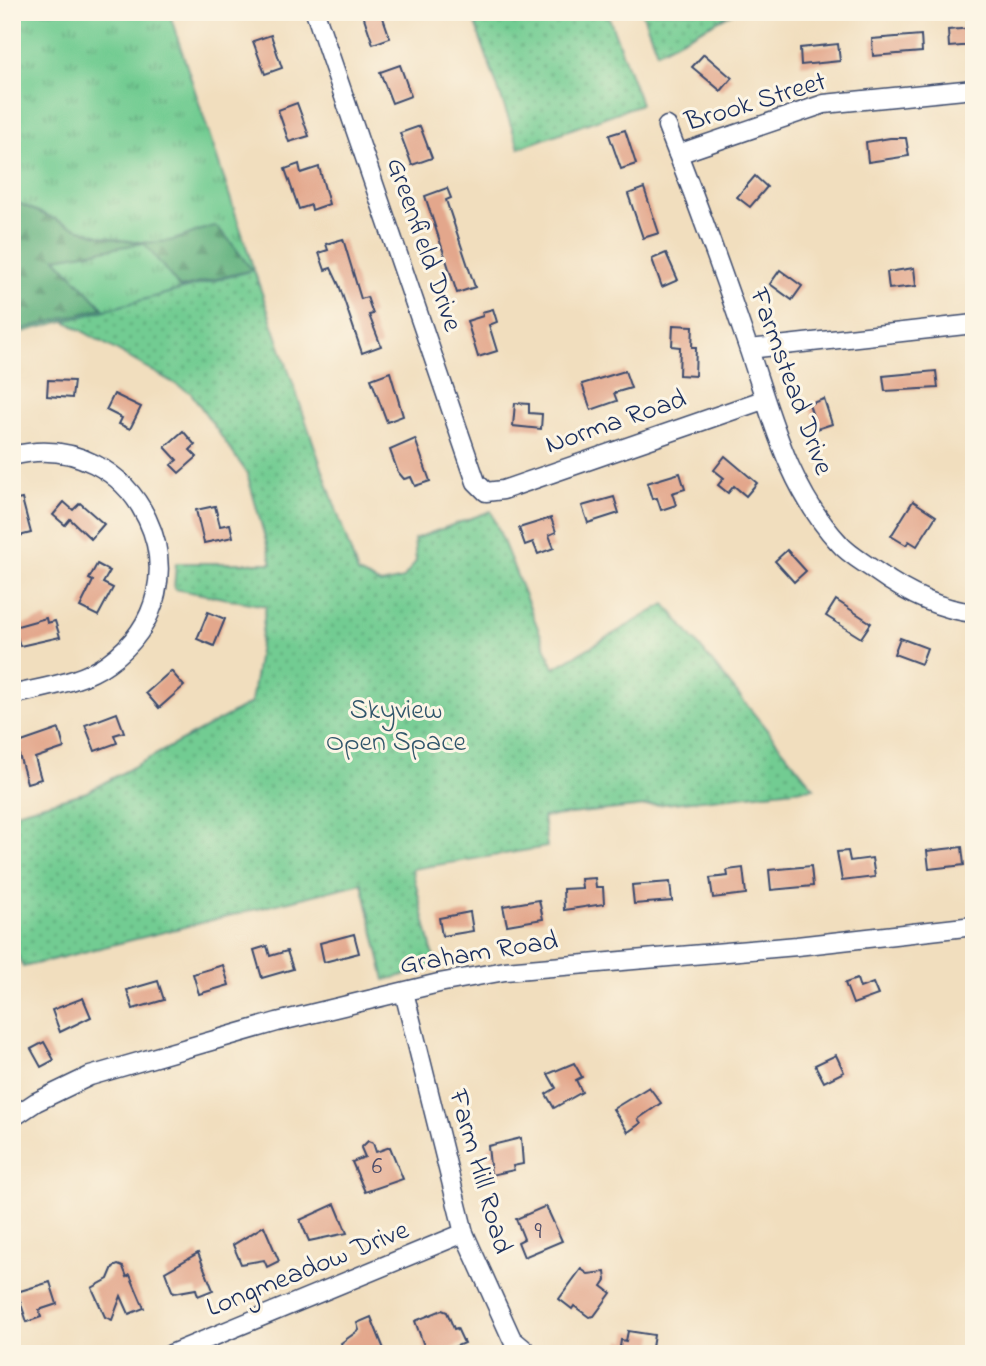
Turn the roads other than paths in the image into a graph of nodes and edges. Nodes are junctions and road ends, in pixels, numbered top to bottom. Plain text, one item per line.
1 (315, 12) edge
2 (974, 89) edge
3 (667, 126) dead end
4 (678, 154) junction
5 (974, 324) edge
6 (749, 349) junction
7 (763, 400) junction
8 (12, 456) edge
9 (486, 492) joint
10 (974, 613) edge
11 (12, 695) edge
12 (974, 926) edge
13 (404, 992) junction
14 (12, 1118) edge
15 (464, 1233) junction
16 (171, 1354) edge
17 (530, 1354) edge

1 - 9 street, Greenfield Drive
2 - 4 street, Brook Street
3 - 4 street, Farmstead Drive
4 - 6 street, Farmstead Drive
5 - 6 street
6 - 7 street, Farmstead Drive
7 - 9 street, Norma Road
7 - 10 street, Farmstead Drive
8 - 11 street
12 - 13 street, Graham Road
13 - 14 street, Graham Road
13 - 15 street, Farm Hill Road
15 - 16 street, Longmeadow Drive
15 - 17 street, Farm Hill Road

